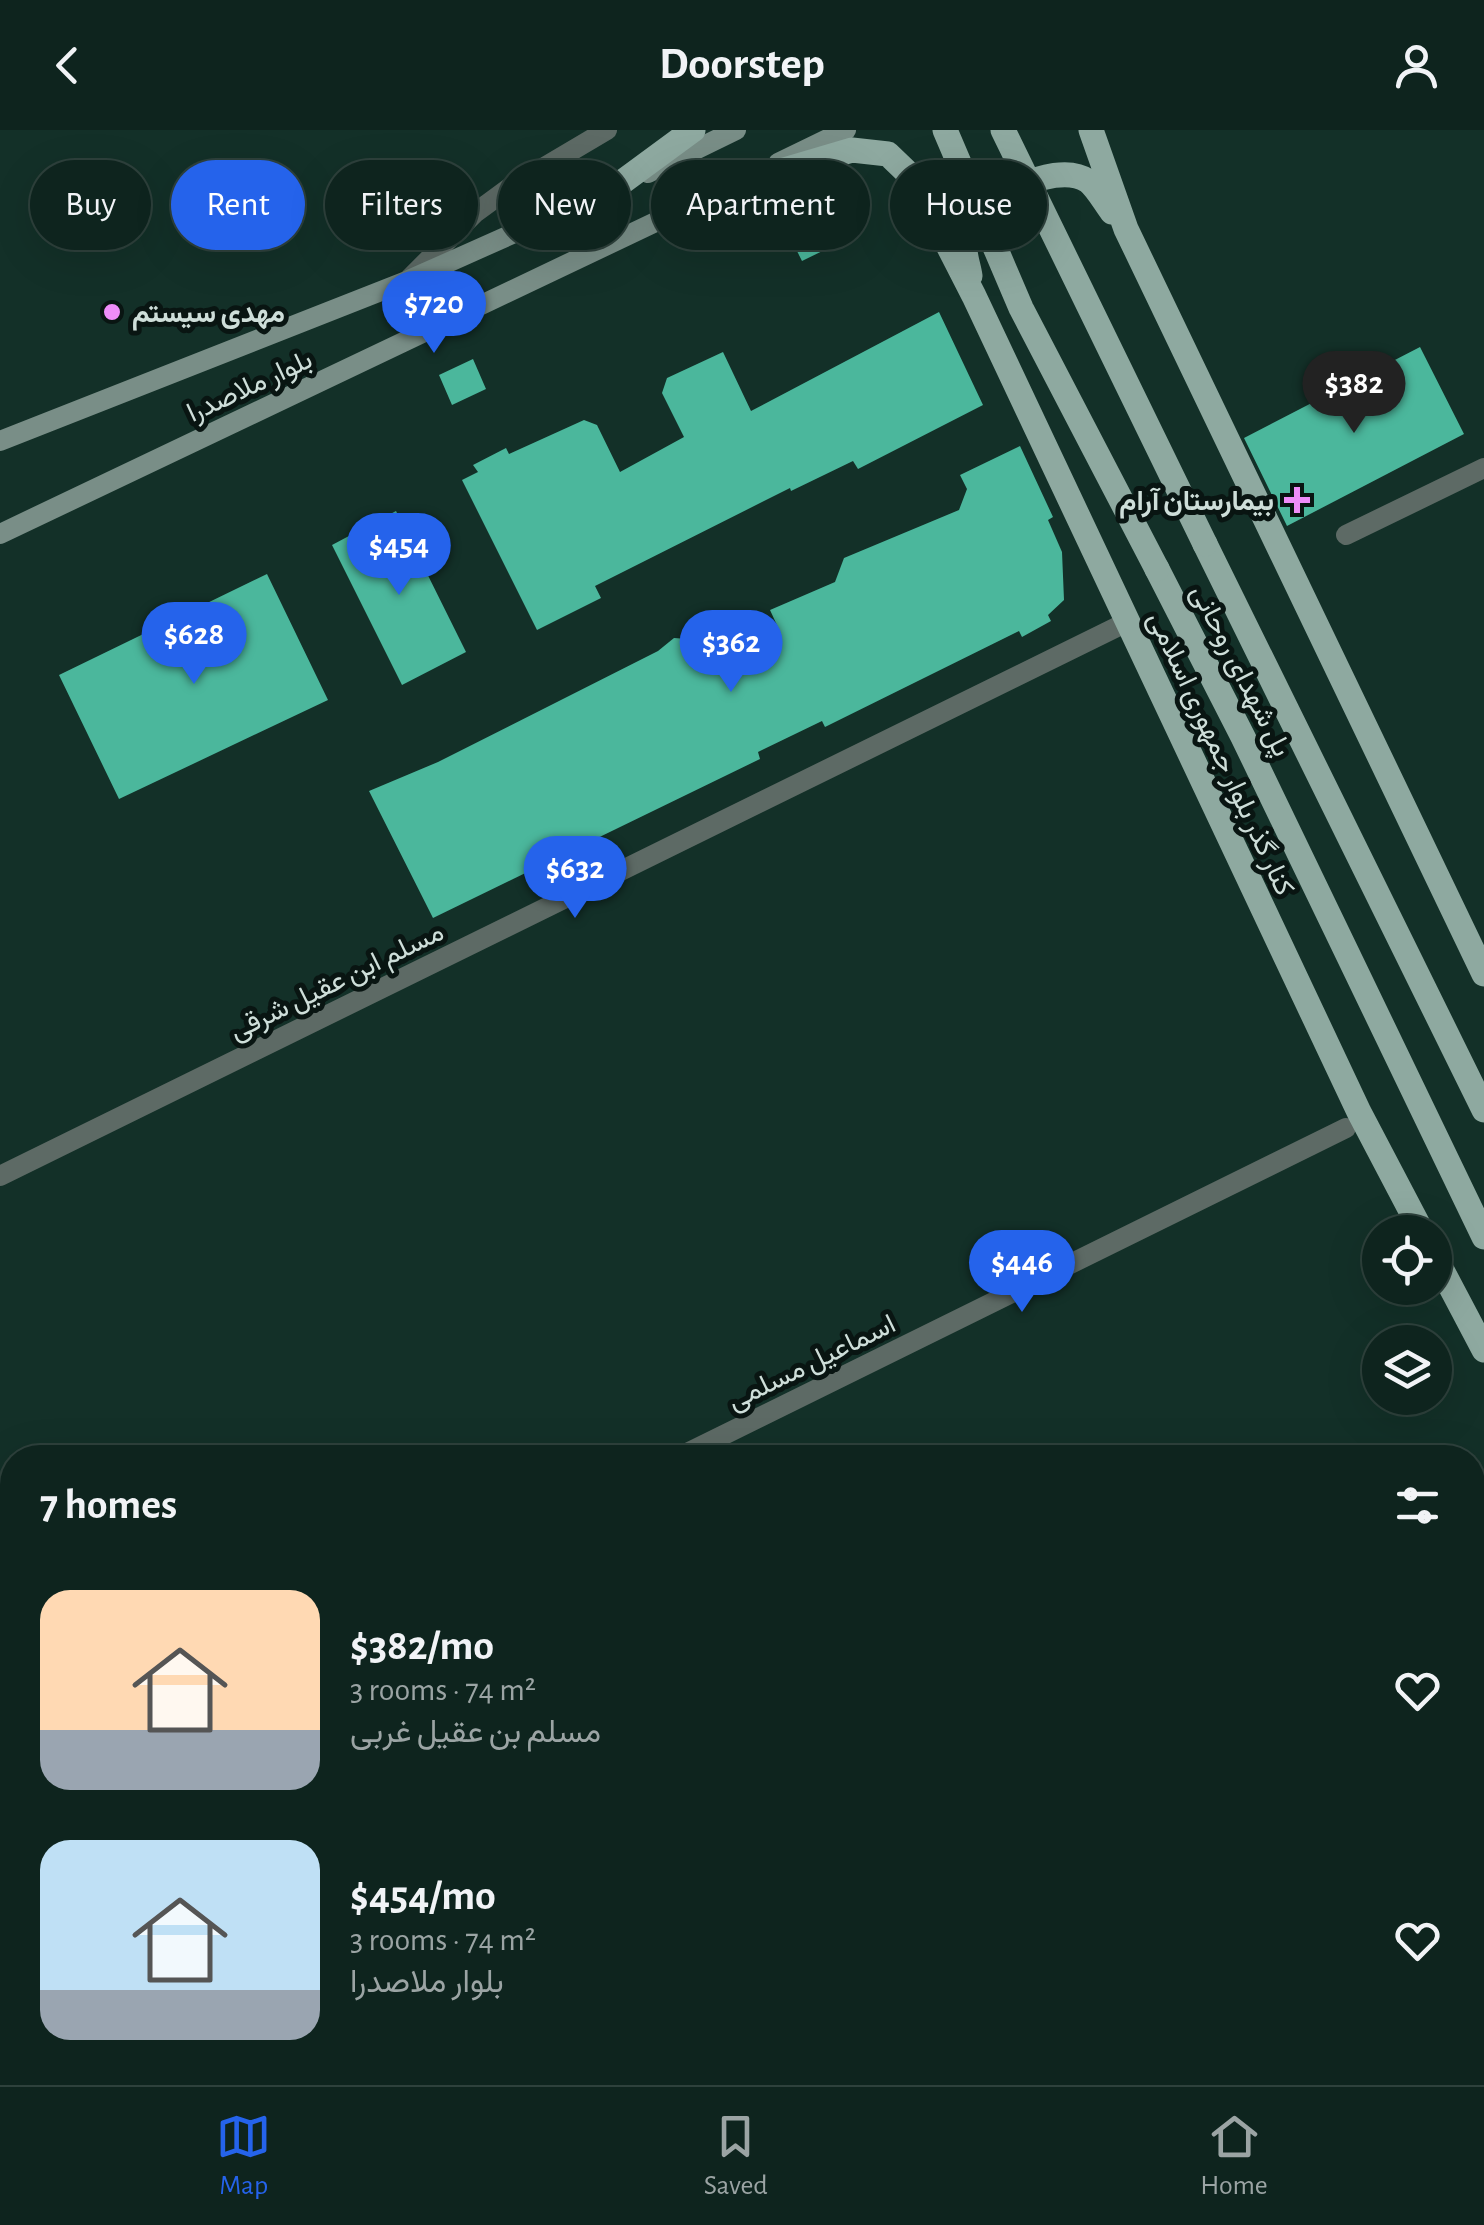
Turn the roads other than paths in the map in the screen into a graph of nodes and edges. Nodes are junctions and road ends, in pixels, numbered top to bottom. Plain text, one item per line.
1 (607, 130) edge
2 (693, 130) edge
3 (736, 130) edge
4 (846, 130) edge
5 (945, 130) edge
6 (1003, 130) edge
7 (1091, 130) edge
8 (785, 160) edge
9 (818, 160) edge
10 (631, 176) edge
11 (631, 181) edge
12 (651, 225) edge
13 (1126, 228) junction
14 (498, 240) edge
15 (408, 280) junction
16 (974, 296) junction
17 (0, 441) edge
18 (1484, 468) edge
19 (0, 534) edge
20 (1346, 536) dead end
21 (1127, 622) junction
22 (1484, 974) edge
23 (1484, 1110) edge
24 (1346, 1128) dead end
25 (0, 1176) edge
26 (1413, 1215) edge
27 (1484, 1237) edge
28 (1452, 1289) edge
29 (1484, 1350) edge
30 (703, 1445) edge

1 - 15 street
2 - 10 main road
3 - 11 main road, بلوار ملاصدرا
4 - 8 main road, بلوار ملاصدرا
5 - 27 main road, پل شهدای روحانی, bridge
6 - 23 main road, پل شهدای روحانی, bridge
7 - 13 main road
9 - 16 main road
12 - 19 main road, بلوار ملاصدرا
13 - 16 main road
13 - 22 main road
14 - 15 main road, بلوار ملاصدرا
15 - 17 main road, بلوار ملاصدرا
16 - 21 main road, کنار گذر بلوار جمهوری اسلامی
18 - 20 street
21 - 25 street, مسلم ابن عقیل شرقی
21 - 26 main road, کنار گذر بلوار جمهوری اسلامی
24 - 30 street, اسماعیل مسلمی
28 - 29 main road

